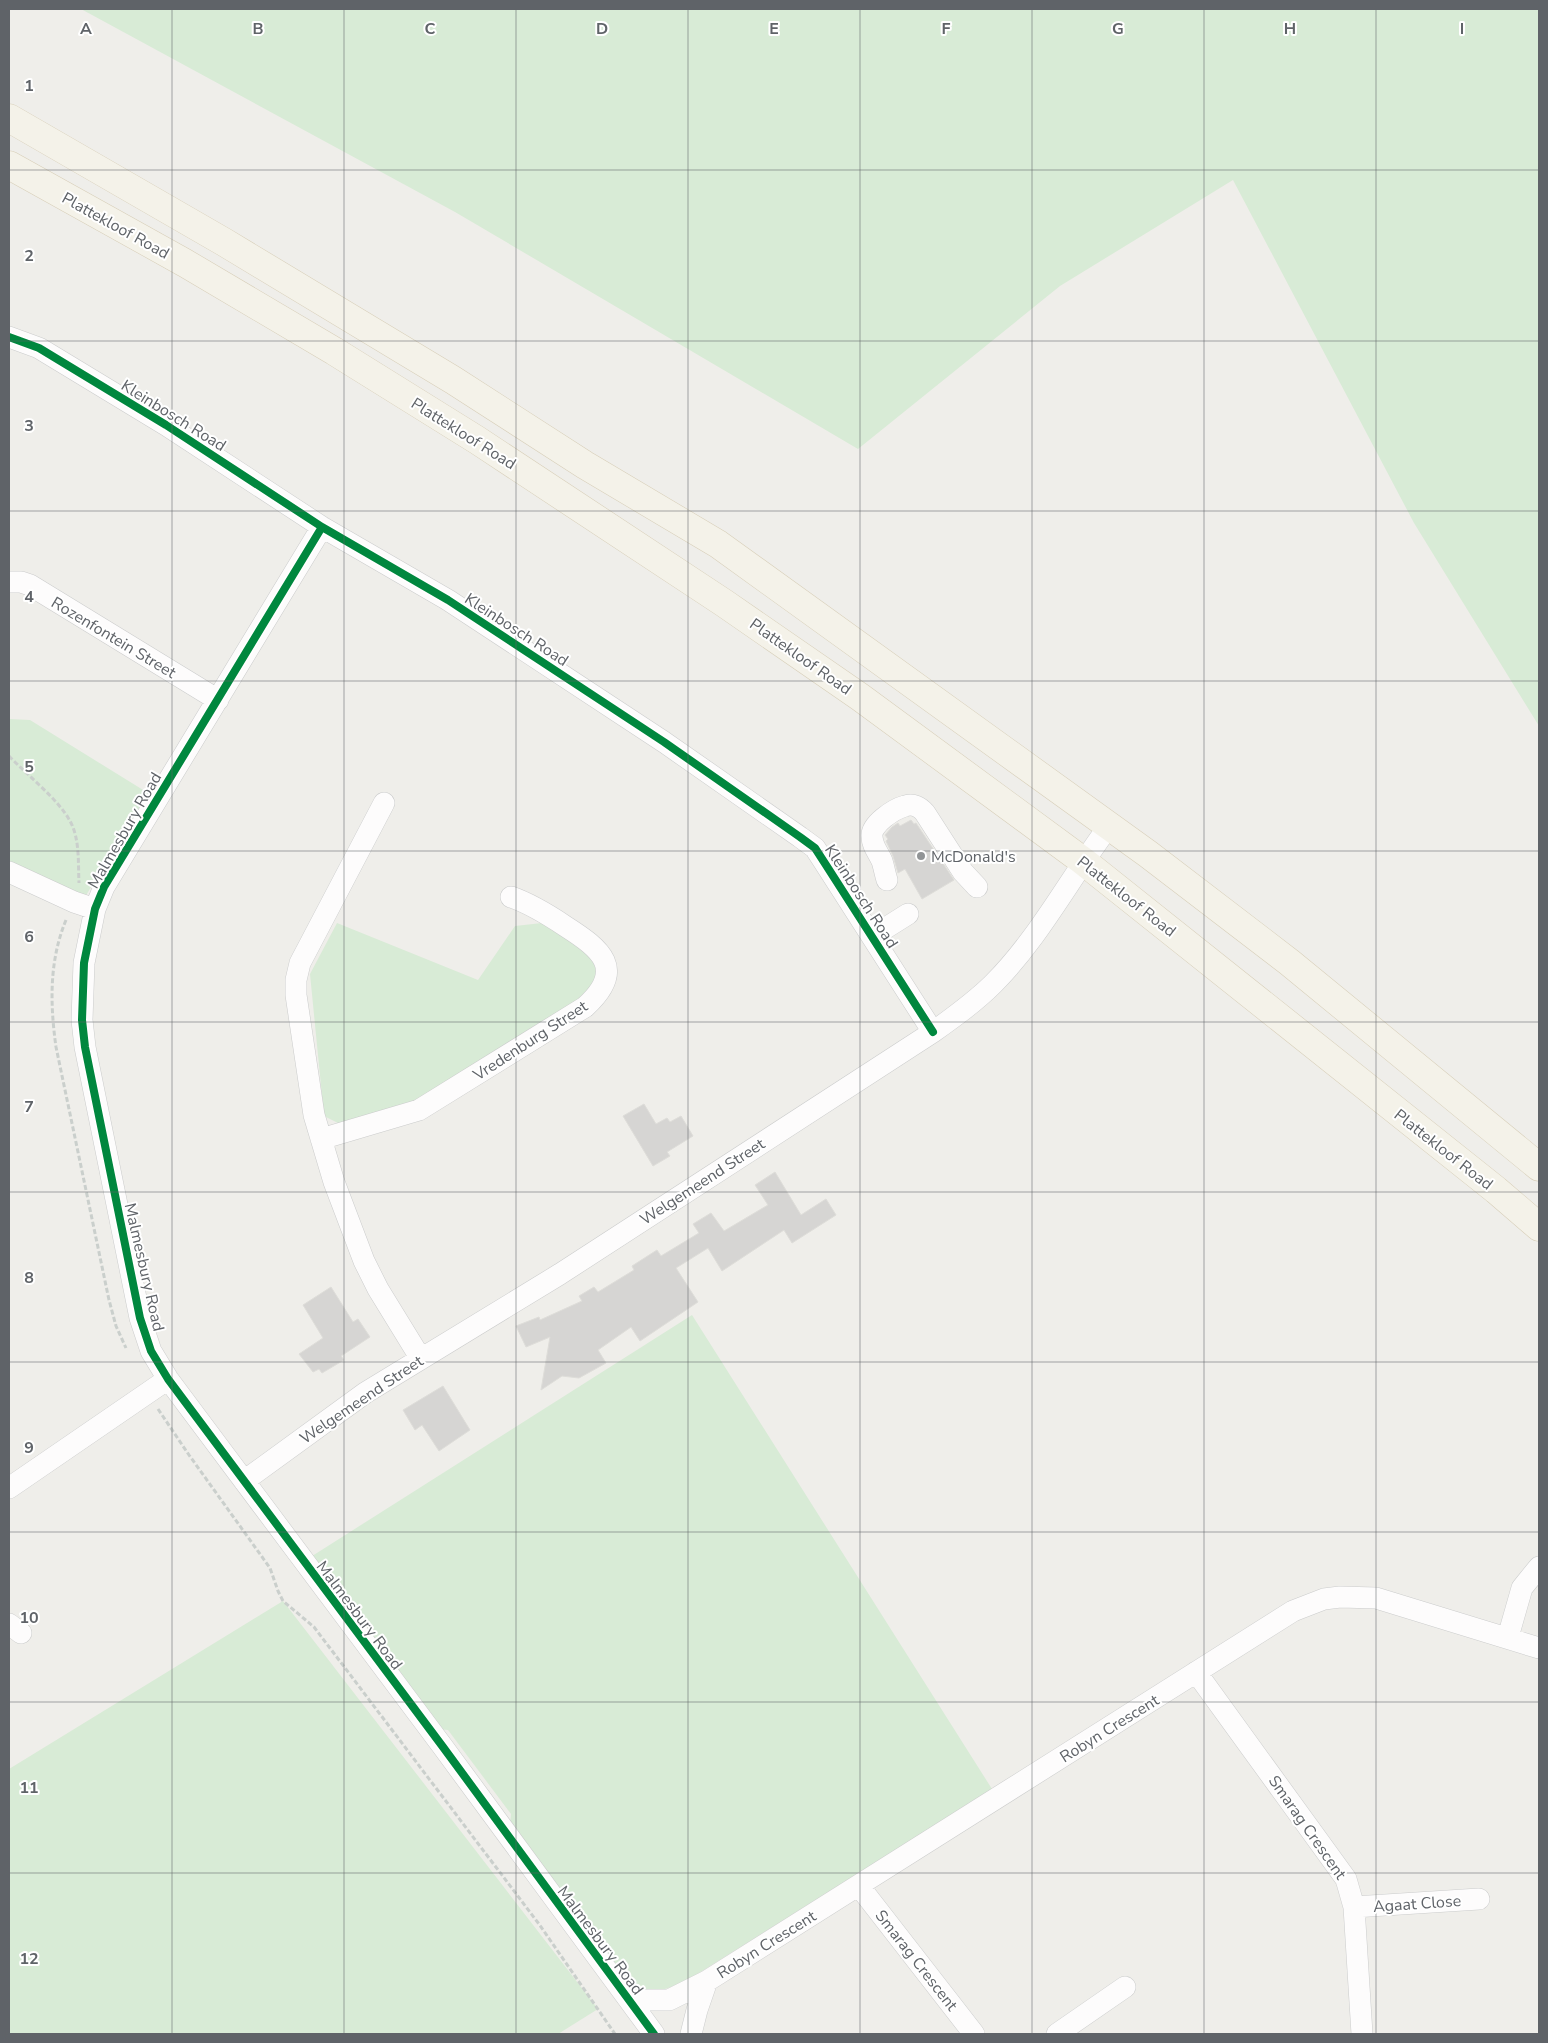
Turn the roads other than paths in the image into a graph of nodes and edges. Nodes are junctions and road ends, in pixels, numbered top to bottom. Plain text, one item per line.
1 (9, 118) edge
2 (9, 165) edge
3 (9, 337) edge
4 (322, 527) junction
5 (9, 582) edge
6 (218, 700) junction
7 (384, 803) dead end
8 (1108, 826) junction
9 (1083, 861) junction
10 (9, 872) edge
11 (887, 880) dead end
12 (977, 887) dead end
13 (511, 897) dead end
14 (95, 909) junction
15 (908, 914) dead end
16 (873, 936) junction
17 (933, 1032) junction
18 (321, 1139) junction
19 (1539, 1167) edge
20 (1539, 1227) edge
21 (421, 1359) junction
22 (168, 1379) junction
23 (244, 1480) junction
24 (9, 1488) edge
25 (1539, 1567) edge
26 (1508, 1637) junction
27 (1539, 1648) edge
28 (1196, 1672) junction
29 (859, 1886) junction
30 (1479, 1898) dead end
31 (1354, 1907) junction
32 (708, 1981) junction
33 (1126, 1988) dead end
34 (628, 2000) junction
35 (654, 2034) edge
36 (692, 2034) edge
37 (974, 2034) edge
38 (1057, 2034) edge
39 (1362, 2034) edge

1 - 8 main road
2 - 9 main road, Plattekloof Road
3 - 4 street, Kleinbosch Road
4 - 6 street, Malmesbury Road
4 - 16 street, Kleinbosch Road
5 - 6 street, Rozenfontein Street
6 - 14 street, Malmesbury Road
7 - 18 street
8 - 9 street, Welgemeend Street
8 - 19 main road
9 - 17 street, Welgemeend Street
9 - 20 main road, Plattekloof Road
10 - 14 street
11 - 12 street
13 - 18 street, Vredenburg Street
14 - 22 street, Malmesbury Road
15 - 16 street
16 - 17 street, Kleinbosch Road
17 - 21 street, Welgemeend Street
18 - 21 street
21 - 23 street, Welgemeend Street
22 - 23 street, Malmesbury Road
22 - 24 street
23 - 34 street, Malmesbury Road
25 - 26 street
26 - 27 street, Robyn Crescent
26 - 28 street, Robyn Crescent
28 - 29 street, Robyn Crescent
28 - 31 street, Smarag Crescent
29 - 32 street, Robyn Crescent
29 - 37 street, Smarag Crescent
30 - 31 street, Agaat Close
31 - 39 street, Smarag Crescent
32 - 34 street, Robyn Crescent
32 - 36 street, Robyn Crescent
33 - 38 street
34 - 35 street, Malmesbury Road

